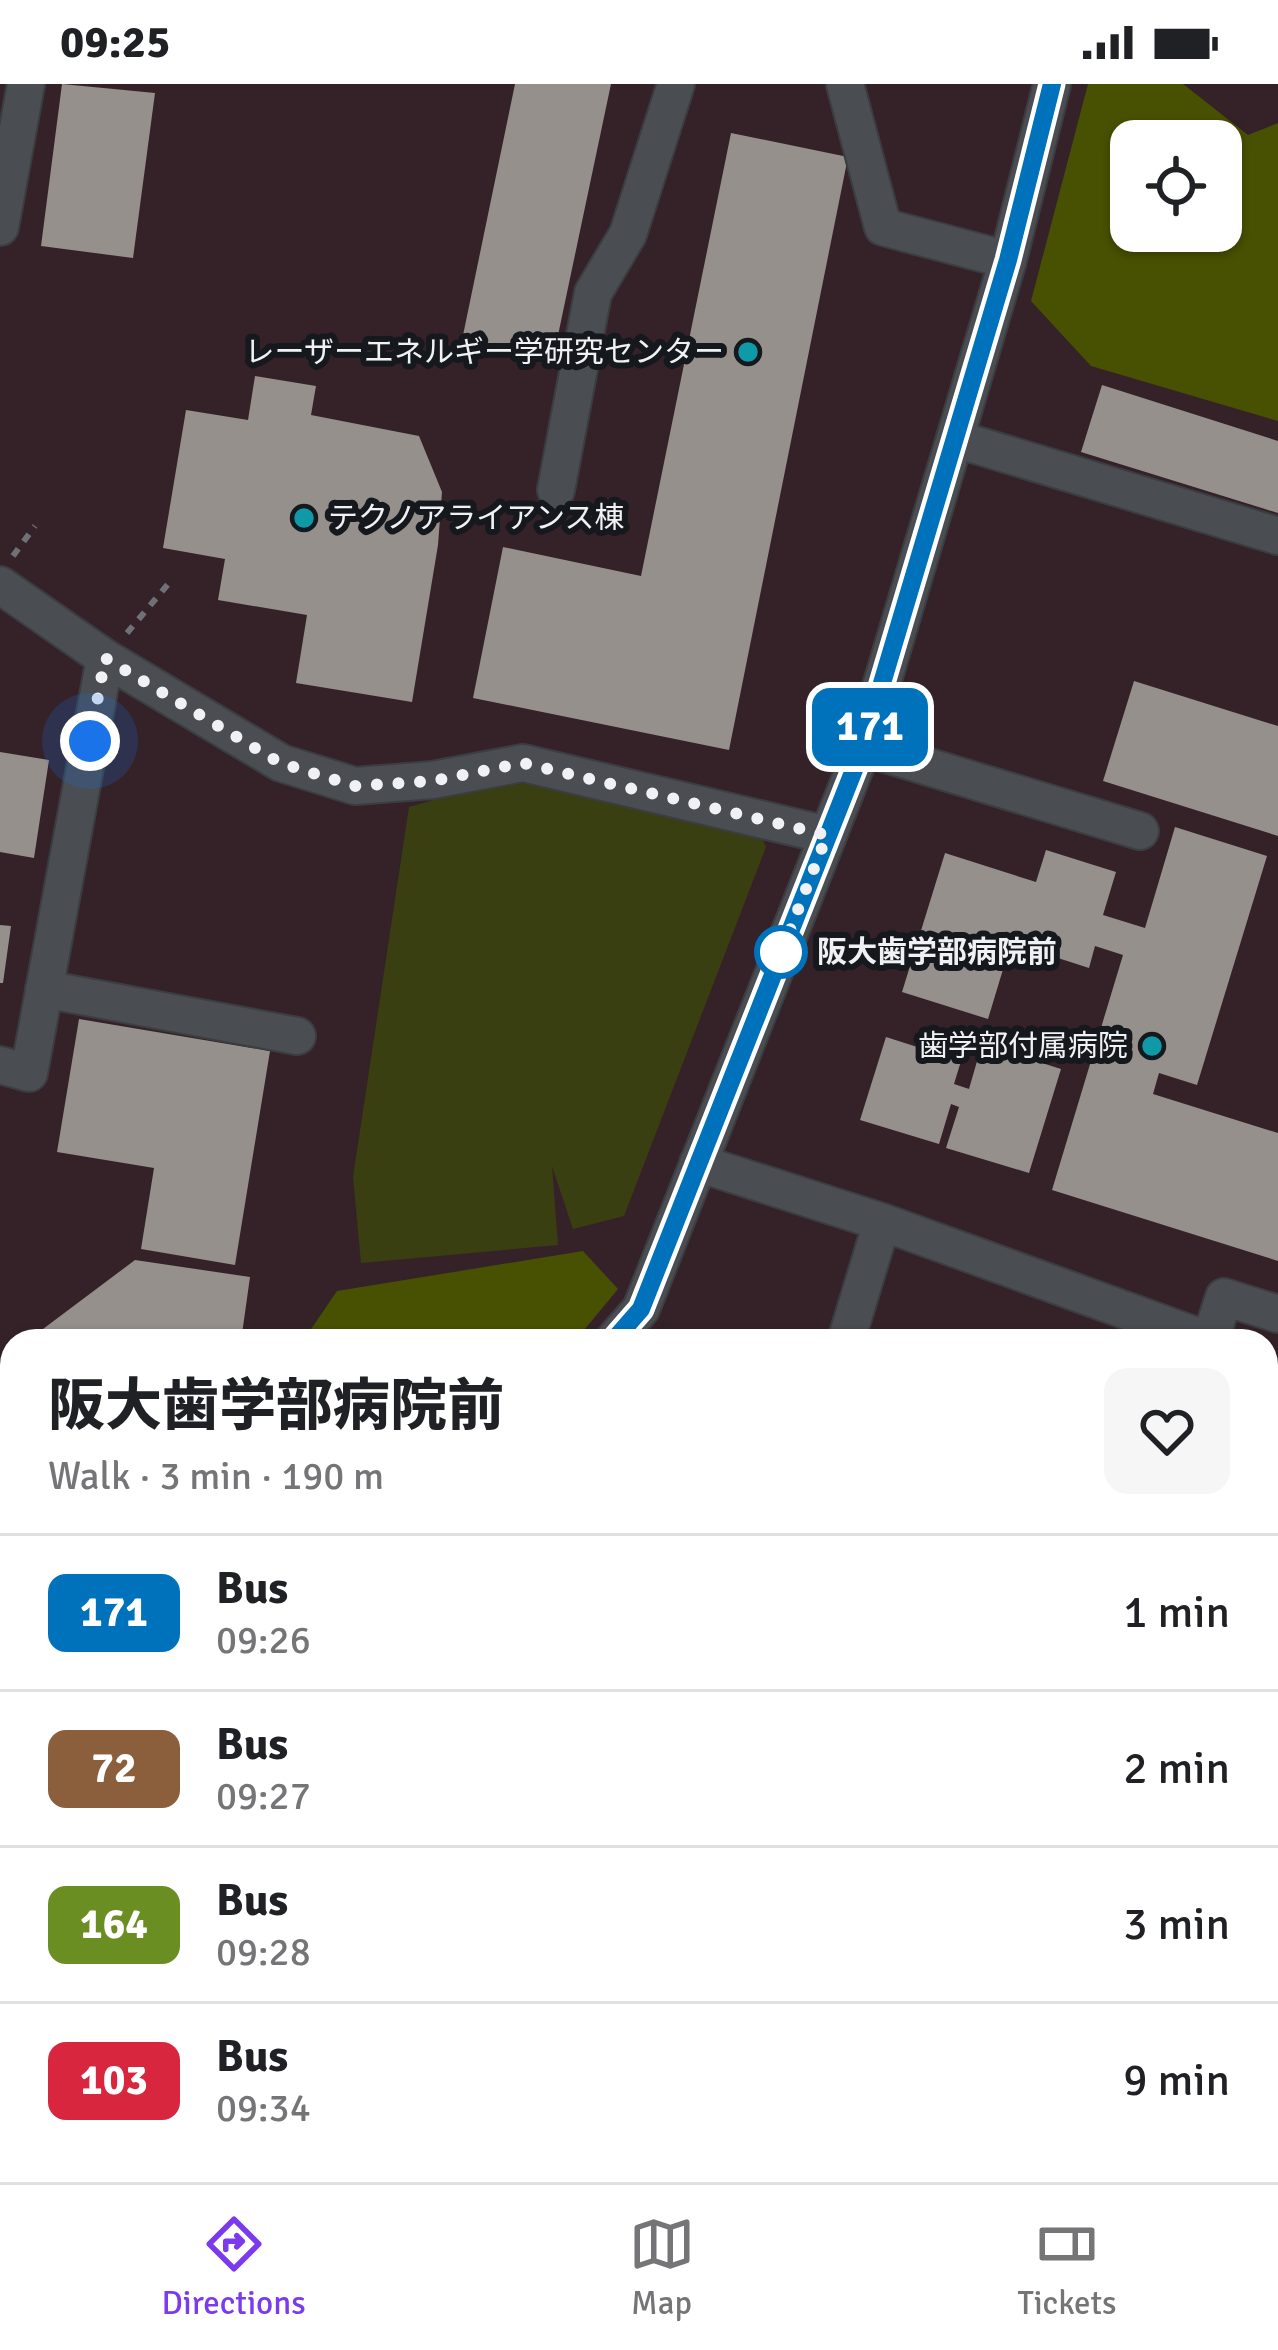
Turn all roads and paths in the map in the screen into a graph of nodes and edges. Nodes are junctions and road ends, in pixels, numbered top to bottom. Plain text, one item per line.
1 (26, 84) edge
2 (676, 84) edge
3 (1052, 84) edge
4 (847, 89) edge
5 (0, 227) edge
6 (1008, 260) junction
7 (956, 439) junction
8 (556, 490) dead end
9 (35, 526) dead end
10 (1278, 536) edge
11 (6, 571) edge
12 (169, 583) dead end
13 (105, 658) junction
14 (863, 747) junction
15 (1140, 831) dead end
16 (827, 835) junction
17 (44, 989) junction
18 (297, 1036) dead end
19 (0, 1065) edge
20 (698, 1162) junction
21 (882, 1222) junction
22 (1278, 1314) edge
23 (624, 1329) edge
24 (850, 1329) edge
25 (1177, 1329) edge
26 (1214, 1329) edge

1 - 5 street
2 - 8 street
3 - 6 street
4 - 6 street
6 - 7 street
7 - 10 street
7 - 14 street
9 - 11 path
11 - 13 street
12 - 13 path
13 - 16 street
13 - 17 street
14 - 15 street
14 - 16 street
16 - 20 street
17 - 18 street
17 - 19 street
20 - 21 street
20 - 23 street
21 - 24 street
21 - 25 street
22 - 26 street

